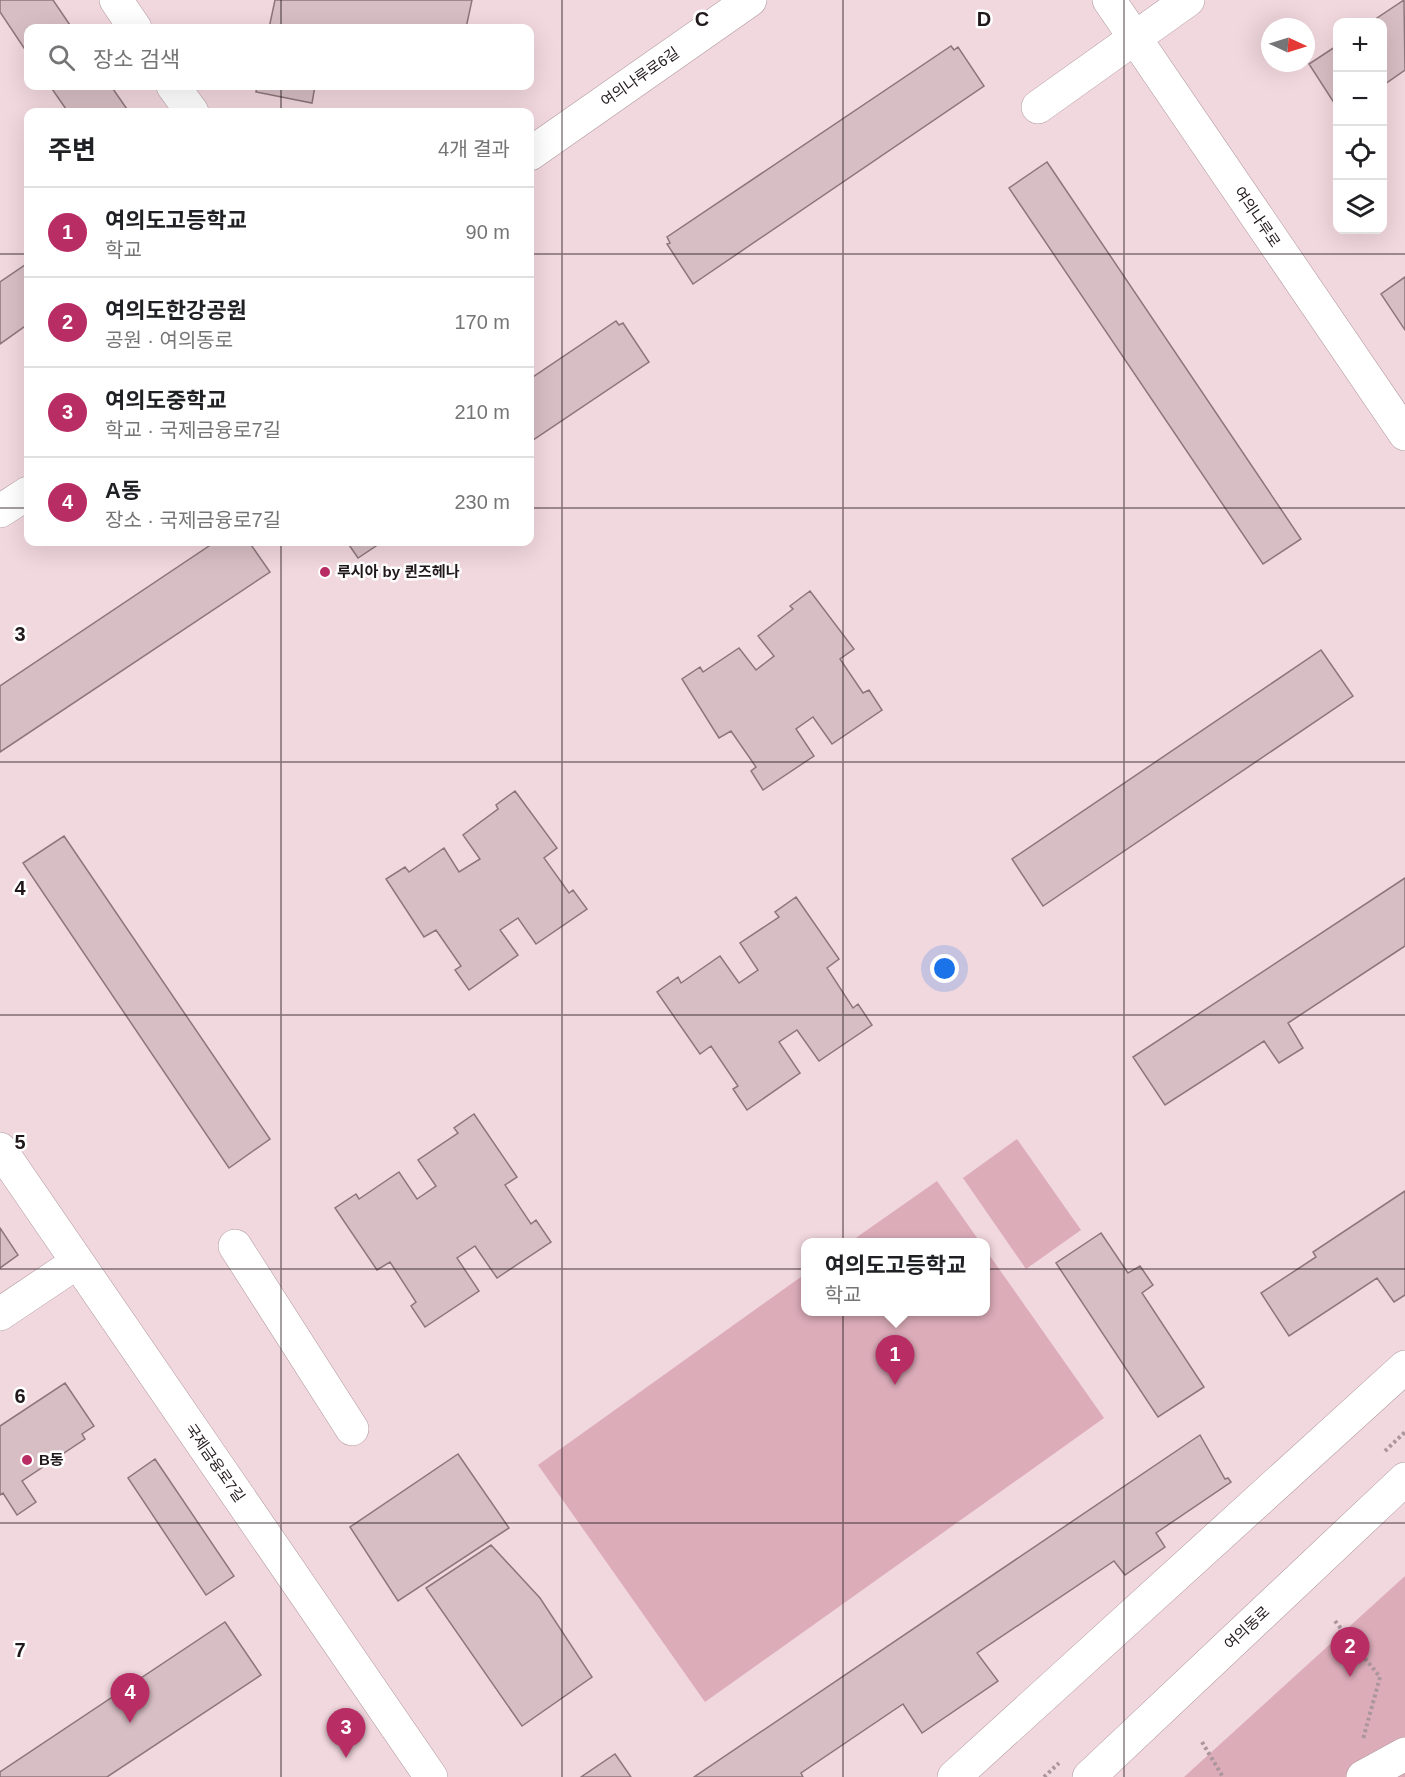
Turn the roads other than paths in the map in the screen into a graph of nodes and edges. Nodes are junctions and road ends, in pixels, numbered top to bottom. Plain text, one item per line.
1 (116, 0) edge
2 (750, 0) edge
3 (1109, 0) edge
4 (1188, 0) edge
5 (132, 24) edge
6 (1135, 37) junction
7 (176, 90) edge
8 (1038, 107) dead end
9 (189, 108) edge
10 (534, 151) edge
11 (1405, 434) edge
12 (24, 496) edge
13 (0, 511) edge
14 (0, 1149) edge
15 (235, 1246) dead end
16 (76, 1263) junction
17 (0, 1314) edge
18 (1405, 1367) edge
19 (352, 1429) dead end
20 (1405, 1479) edge
21 (1405, 1754) edge
22 (1364, 1776) edge
23 (431, 1777) edge
24 (954, 1777) edge
25 (1089, 1777) edge

1 - 5 street
2 - 10 street, 여의나루로6길
3 - 6 street, 여의나루로
4 - 6 street
6 - 8 street
6 - 11 street, 여의나루로
7 - 9 street
12 - 13 street
14 - 16 street, 국제금융로7길
15 - 19 street
16 - 17 street
16 - 23 street, 국제금융로7길
18 - 24 street
20 - 25 street, 여의동로
21 - 22 street

